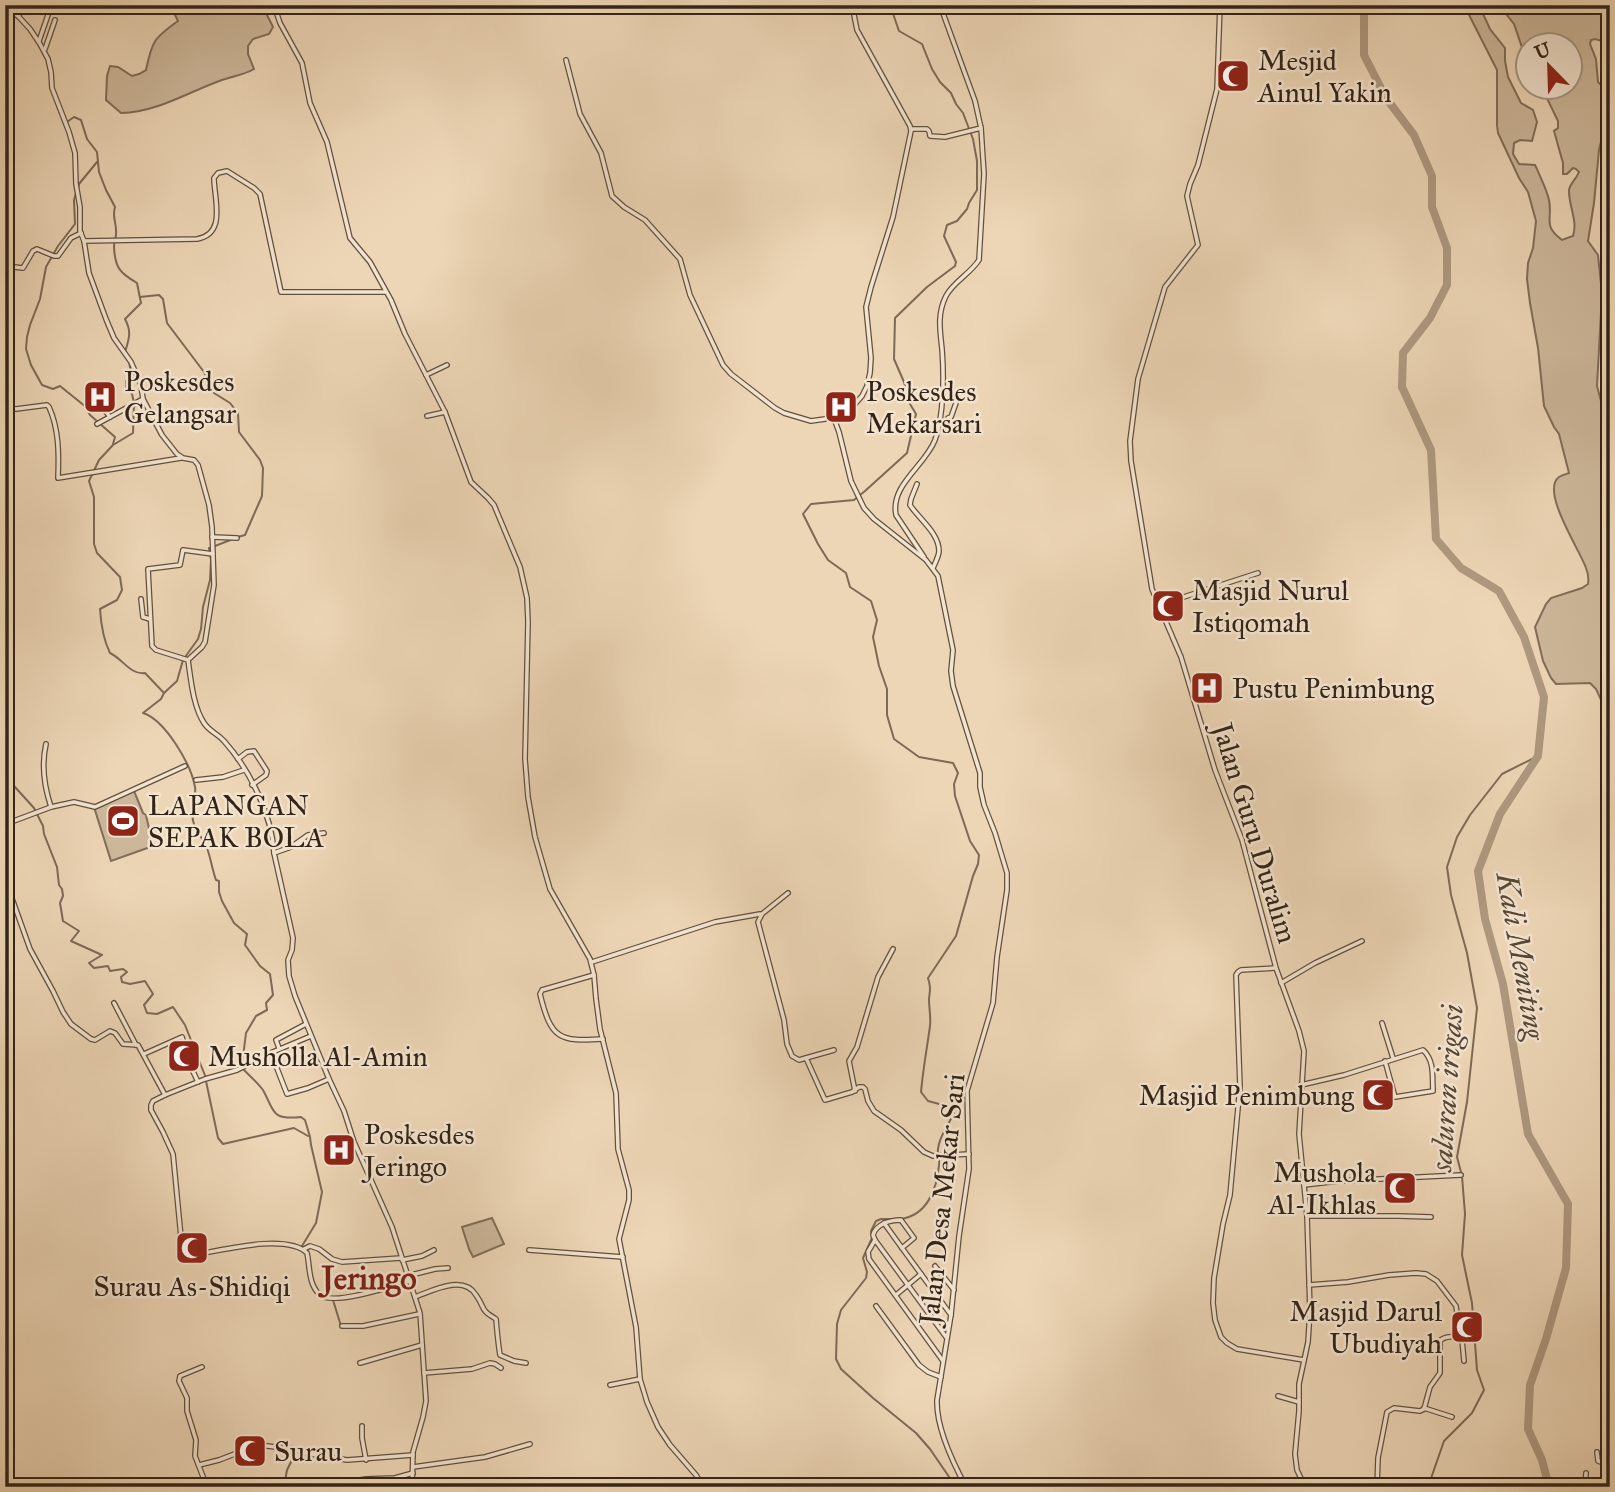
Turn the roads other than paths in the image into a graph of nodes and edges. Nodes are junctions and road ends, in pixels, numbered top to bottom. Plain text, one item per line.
1 (26, 5) edge
2 (274, 5) edge
3 (852, 5) edge
4 (940, 5) edge
5 (1220, 5) edge
6 (5, 7) edge
7 (56, 9) dead end
8 (18, 16) junction
9 (55, 20) dead end
10 (41, 46) junction
11 (566, 60) dead end
12 (981, 128) junction
13 (911, 129) junction
14 (81, 233) junction
15 (84, 241) junction
16 (5, 266) edge
17 (386, 292) junction
18 (447, 365) dead end
19 (426, 375) junction
20 (143, 399) junction
21 (99, 403) dead end
22 (956, 403) dead end
23 (5, 408) edge
24 (444, 412) junction
25 (427, 416) dead end
26 (832, 416) junction
27 (110, 417) junction
28 (939, 423) junction
29 (97, 424) dead end
30 (183, 458) junction
31 (917, 484) dead end
32 (212, 537) junction
33 (237, 538) dead end
34 (211, 553) junction
35 (926, 560) junction
36 (933, 568) junction
37 (1258, 573) dead end
38 (141, 599) dead end
39 (1158, 605) junction
40 (150, 619) junction
41 (188, 660) junction
42 (46, 744) dead end
43 (238, 759) junction
44 (185, 766) dead end
45 (244, 770) junction
46 (196, 780) dead end
47 (252, 785) junction
48 (51, 807) junction
49 (5, 831) edge
50 (324, 832) dead end
51 (274, 853) junction
52 (5, 879) edge
53 (789, 892) dead end
54 (762, 914) junction
55 (1362, 941) dead end
56 (893, 949) dead end
57 (592, 962) junction
58 (1276, 968) junction
59 (594, 975) junction
60 (1281, 983) junction
61 (114, 1003) dead end
62 (1382, 1023) dead end
63 (306, 1024) junction
64 (311, 1036) junction
65 (603, 1039) junction
66 (136, 1045) junction
67 (279, 1049) junction
68 (834, 1050) dead end
69 (271, 1053) junction
70 (144, 1054) junction
71 (806, 1058) junction
72 (1393, 1058) junction
73 (1385, 1061) junction
74 (329, 1079) junction
75 (198, 1082) junction
76 (1301, 1085) junction
77 (855, 1091) junction
78 (165, 1095) junction
79 (969, 1154) junction
80 (1461, 1175) dead end
81 (1304, 1185) junction
82 (1307, 1216) junction
83 (1432, 1217) dead end
84 (884, 1223) junction
85 (875, 1240) junction
86 (902, 1248) junction
87 (303, 1249) junction
88 (434, 1250) dead end
89 (529, 1251) dead end
90 (623, 1257) junction
91 (401, 1259) junction
92 (935, 1266) dead end
93 (448, 1268) dead end
94 (921, 1274) junction
95 (408, 1279) junction
96 (908, 1284) junction
97 (1309, 1285) junction
98 (954, 1290) junction
99 (896, 1294) junction
100 (415, 1297) junction
101 (876, 1306) dead end
102 (420, 1313) junction
103 (951, 1315) junction
104 (342, 1326) dead end
105 (1460, 1335) junction
106 (947, 1338) junction
107 (422, 1345) junction
108 (1304, 1360) junction
109 (1464, 1361) dead end
110 (944, 1362) junction
111 (360, 1363) dead end
112 (526, 1363) dead end
113 (202, 1367) dead end
114 (501, 1368) dead end
115 (424, 1373) junction
116 (941, 1377) junction
117 (640, 1379) junction
118 (610, 1385) dead end
119 (1278, 1396) dead end
120 (1299, 1402) junction
121 (1424, 1408) junction
122 (1452, 1417) dead end
123 (362, 1426) dead end
124 (530, 1444) dead end
125 (1598, 1452) dead end
126 (413, 1455) junction
127 (366, 1460) junction
128 (199, 1465) junction
129 (413, 1467) junction
130 (413, 1473) junction
131 (1586, 1473) dead end
132 (342, 1483) dead end
133 (1610, 1486) edge
134 (207, 1487) edge
135 (412, 1487) edge
136 (704, 1487) edge
137 (966, 1487) edge
138 (986, 1487) edge
139 (1035, 1487) edge
140 (1305, 1487) edge
141 (1377, 1487) edge
142 (1585, 1487) edge

1 - 8 street
2 - 17 street
3 - 13 street
4 - 12 street
5 - 39 street, Jalan Guru Duralim
6 - 8 street
7 - 10 street
8 - 10 street
9 - 10 street
10 - 14 street
11 - 26 street
12 - 13 street
12 - 28 street
13 - 26 street
14 - 15 street
14 - 16 street
15 - 17 street
15 - 20 street
17 - 19 street
18 - 19 street
19 - 24 street
20 - 27 street
20 - 30 street
21 - 27 street
22 - 28 street
23 - 30 street
24 - 25 street
24 - 57 street
26 - 35 street, Jalan Desa Mekar Sari
27 - 29 street
28 - 35 street
30 - 32 street
31 - 36 street
32 - 33 street
32 - 34 street
34 - 40 street
34 - 41 street
35 - 36 street, Jalan Desa Mekar Sari
36 - 79 street, Jalan Desa Mekar Sari
37 - 39 street
38 - 40 street
39 - 58 street, Jalan Guru Duralim
40 - 41 street
41 - 43 street
42 - 48 street
43 - 45 street
43 - 47 street
44 - 48 street
45 - 46 street
45 - 47 street
47 - 51 street
48 - 49 street
50 - 51 street
51 - 63 street
52 - 66 street
53 - 54 street
54 - 57 street
54 - 71 street
55 - 60 street
56 - 77 street
57 - 59 street
58 - 60 street, Jalan Guru Duralim
58 - 108 street
59 - 65 street
59 - 65 street
60 - 76 street, Jalan Guru Duralim
61 - 66 street
62 - 72 street
63 - 64 street
63 - 67 street
64 - 67 street
64 - 74 street
65 - 90 street
66 - 70 street
67 - 69 street
68 - 71 street
69 - 74 street
69 - 75 street
70 - 75 street
70 - 78 street
71 - 77 street
72 - 73 street
72 - 73 street
73 - 76 street
74 - 91 street
75 - 78 street
76 - 81 street, Jalan Guru Duralim
77 - 79 street
78 - 87 street
79 - 98 street, Jalan Desa Mekar Sari
80 - 81 street
81 - 82 street, Jalan Guru Duralim
82 - 83 street
82 - 97 street, Jalan Guru Duralim
84 - 85 street
84 - 86 street
84 - 86 street
85 - 96 street
85 - 99 street
86 - 94 street
87 - 91 street
87 - 95 street
88 - 91 street
89 - 90 street
90 - 117 street
91 - 95 street
92 - 98 street
93 - 95 street
94 - 96 street
94 - 103 street
95 - 100 street
96 - 99 street
96 - 106 street
97 - 105 street
97 - 108 street, Jalan Guru Duralim
98 - 103 street, Jalan Desa Mekar Sari
99 - 110 street
100 - 102 street
100 - 112 street
101 - 116 street
102 - 104 street
102 - 107 street
103 - 106 street, Jalan Desa Mekar Sari
105 - 109 street
105 - 121 street
106 - 110 street, Jalan Desa Mekar Sari
107 - 111 street
107 - 115 street
108 - 120 street, Jalan Guru Duralim
110 - 116 street, Jalan Desa Mekar Sari
113 - 128 street
114 - 115 street
115 - 126 street
116 - 137 street, Jalan Desa Mekar Sari
117 - 118 street
117 - 136 street
119 - 120 street
120 - 140 street, Jalan Guru Duralim
121 - 122 street
121 - 141 street
123 - 127 street
124 - 129 street
125 - 133 street
126 - 127 street
126 - 129 street
127 - 128 street
128 - 134 street
129 - 130 street
130 - 132 street
130 - 135 street
131 - 142 street
138 - 139 street

